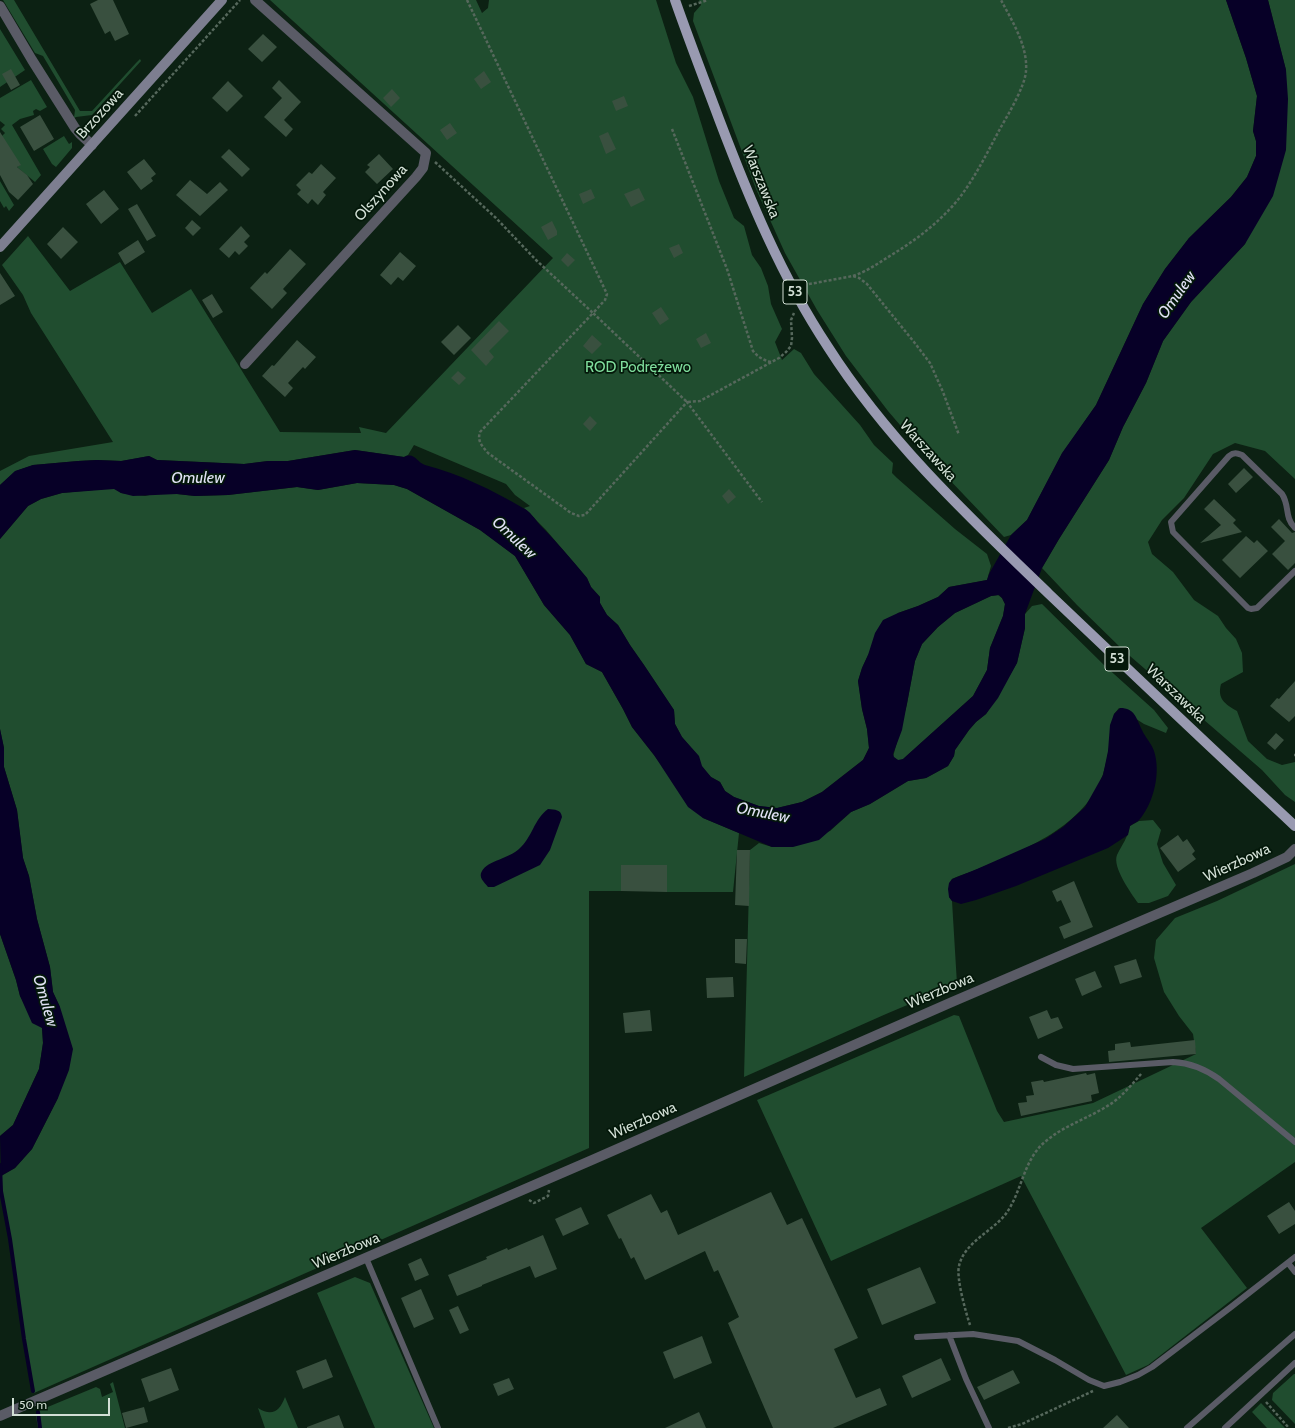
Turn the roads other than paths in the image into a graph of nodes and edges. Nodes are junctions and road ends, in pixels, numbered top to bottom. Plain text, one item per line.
1 (222, 0) edge
2 (255, 0) edge
3 (677, 5) edge
4 (0, 6) edge
5 (92, 145) junction
6 (0, 247) edge
7 (245, 364) dead end
8 (1295, 528) edge
9 (1295, 571) edge
10 (1295, 826) edge
11 (1295, 849) edge
12 (1041, 1057) dead end
13 (1295, 1142) edge
14 (1295, 1257) edge
15 (366, 1258) junction
16 (1288, 1263) junction
17 (1295, 1272) edge
18 (1295, 1334) edge
19 (948, 1335) junction
20 (917, 1337) dead end
21 (1295, 1363) edge
22 (0, 1416) edge
23 (438, 1428) edge
24 (989, 1428) edge
25 (1187, 1428) edge
26 (1225, 1428) edge

1 - 5 main road, Brzozowa
2 - 7 street, Olszynowa
3 - 10 main road, Warszawska / 53
4 - 5 street
5 - 6 main road, Brzozowa
8 - 9 lane
11 - 15 street, Wierzbowa
12 - 13 lane
14 - 16 lane
15 - 22 street, Wierzbowa
15 - 23 lane
16 - 17 lane
16 - 19 lane
18 - 25 lane
19 - 20 lane
19 - 24 lane
21 - 26 lane

